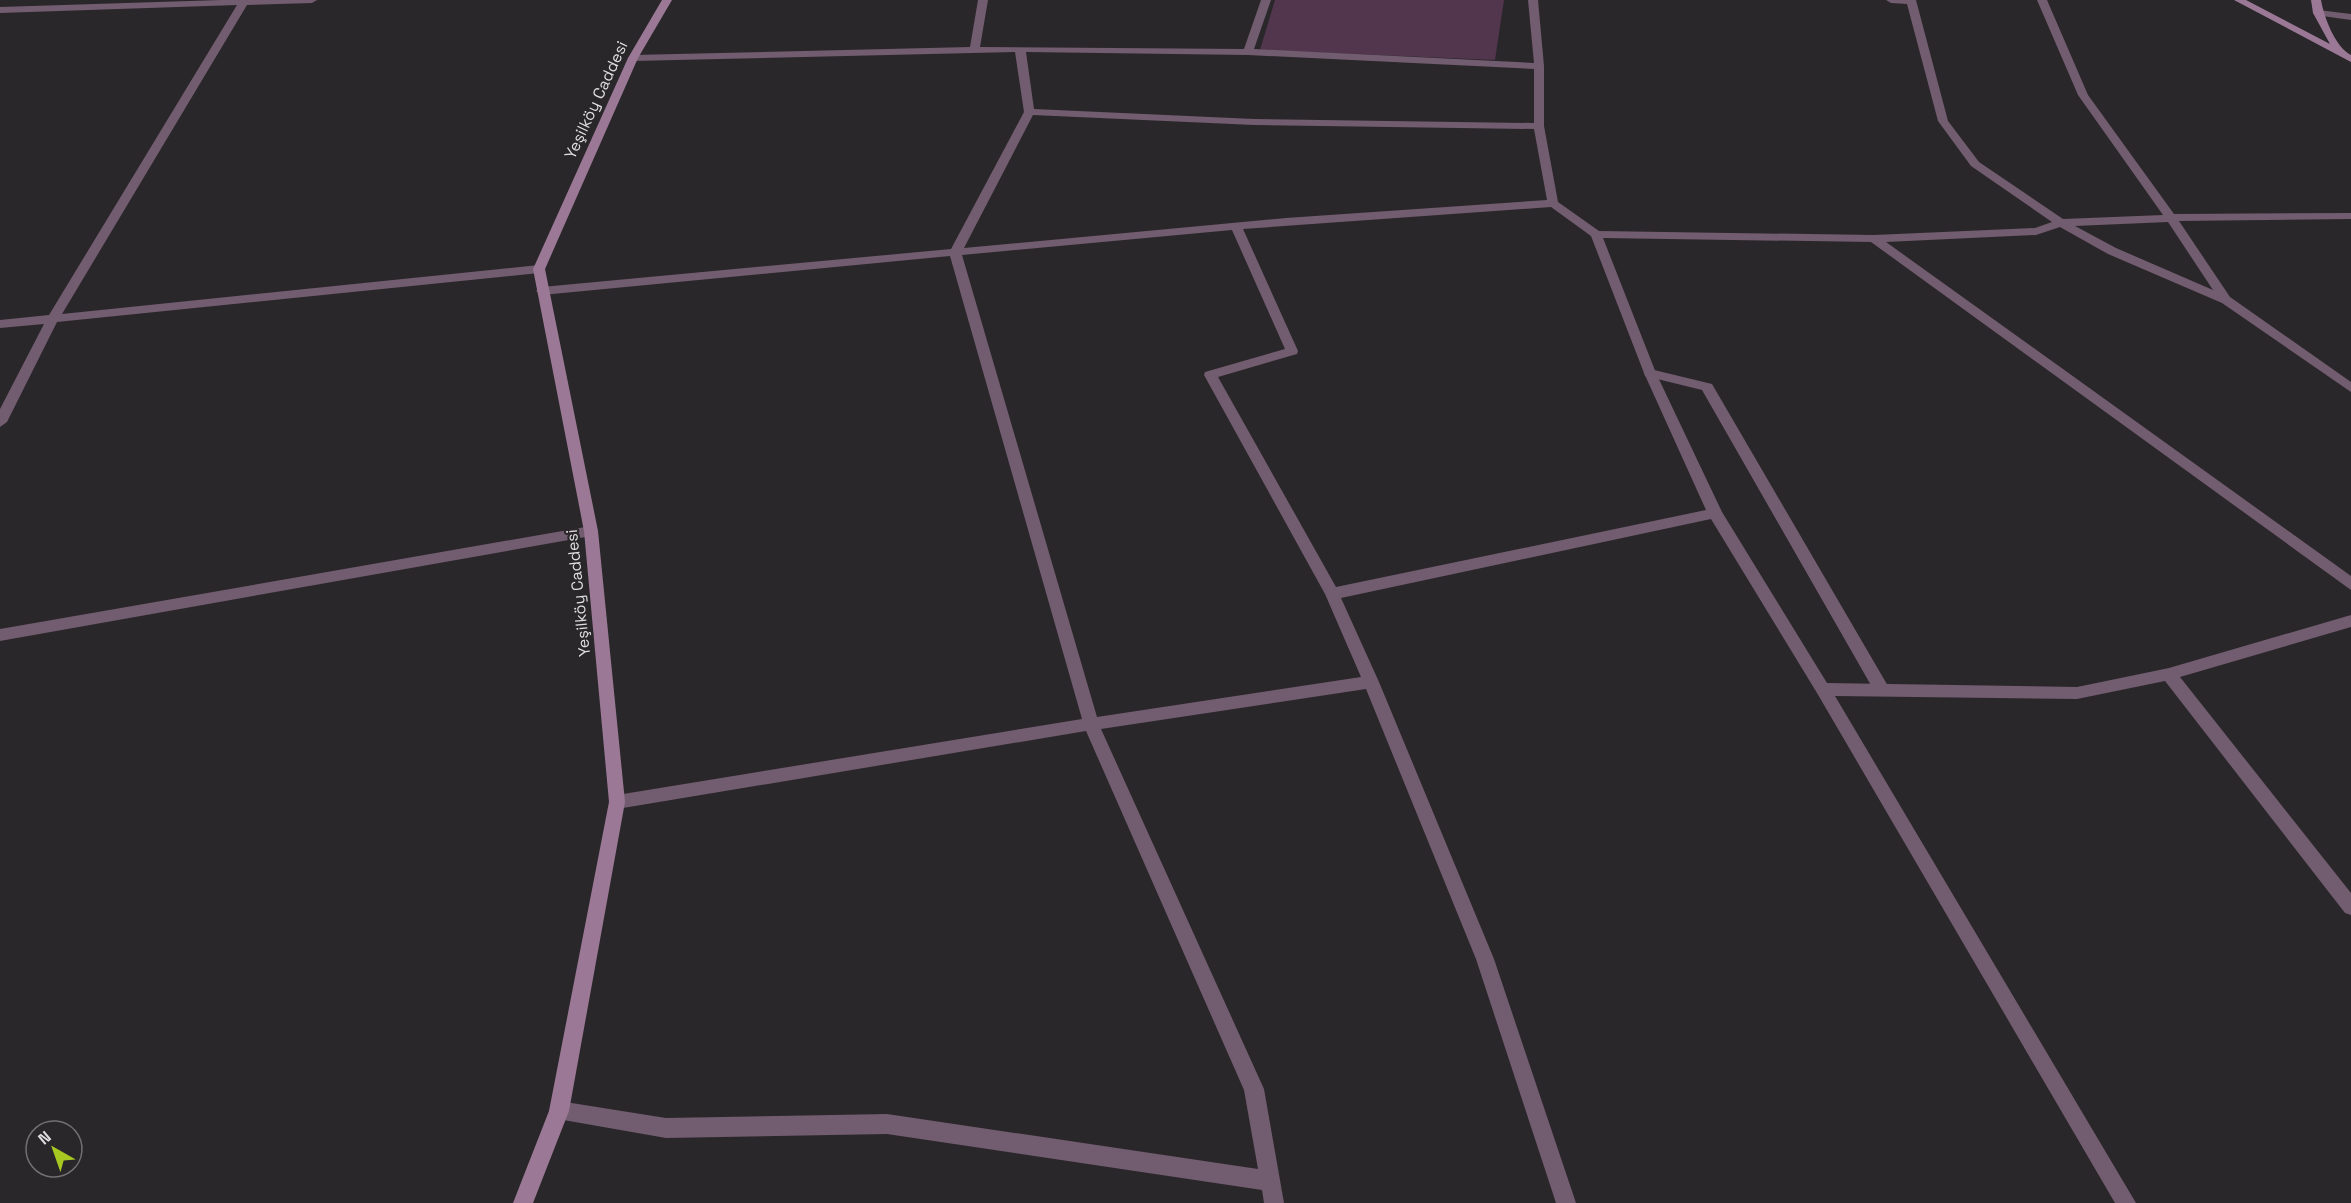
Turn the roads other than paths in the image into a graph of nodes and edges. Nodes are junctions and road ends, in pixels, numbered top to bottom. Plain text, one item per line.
1 (312, 0) edge
2 (667, 0) edge
3 (983, 0) edge
4 (1266, 0) edge
5 (1533, 0) edge
6 (1891, 0) edge
7 (2042, 0) edge
8 (2239, 0) edge
9 (2316, 0) edge
10 (244, 1) edge
11 (1911, 1) edge
12 (0, 10) edge
13 (2318, 13) junction
14 (2351, 17) edge
15 (1020, 49) junction
16 (974, 51) junction
17 (1248, 52) junction
18 (2340, 53) junction
19 (633, 58) junction
20 (2351, 59) edge
21 (1539, 66) junction
22 (1029, 112) junction
23 (1539, 126) junction
24 (1553, 203) junction
25 (2351, 216) edge
26 (2171, 218) junction
27 (2061, 223) junction
28 (1236, 226) junction
29 (1596, 234) junction
30 (1874, 239) junction
31 (955, 253) junction
32 (539, 268) junction
33 (542, 291) junction
34 (2226, 300) junction
35 (53, 318) junction
36 (0, 324) edge
37 (1650, 373) junction
38 (2351, 388) edge
39 (0, 422) edge
40 (1715, 513) junction
41 (591, 531) junction
42 (2351, 584) edge
43 (1332, 594) junction
44 (2351, 621) edge
45 (0, 635) edge
46 (2169, 674) junction
47 (1371, 682) junction
48 (1823, 689) junction
49 (1882, 690) junction
50 (1091, 724) junction
51 (617, 802) junction
52 (2351, 907) edge
53 (559, 1111) junction
54 (1270, 1181) junction
55 (523, 1203) edge
56 (1274, 1203) edge
57 (1566, 1203) edge
58 (2126, 1203) edge

1 - 10 street
2 - 19 street, Yeşilköy Caddesi
3 - 16 street
4 - 17 street
5 - 21 street
6 - 11 street
7 - 26 street
8 - 18 street
9 - 13 street
10 - 12 street
10 - 35 street
11 - 27 street
13 - 14 street
13 - 18 street
15 - 16 street
15 - 17 street
15 - 22 street
16 - 19 street
17 - 21 street
18 - 20 street
19 - 32 street, Yeşilköy Caddesi
21 - 23 street
22 - 23 street
22 - 31 street
23 - 24 street
24 - 28 street
24 - 29 street
25 - 26 street
26 - 27 street
26 - 34 street
27 - 30 street
27 - 34 street
28 - 31 street
28 - 43 street
29 - 30 street
29 - 37 street
30 - 42 street
31 - 33 street
31 - 50 street
32 - 33 street, Yeşilköy Caddesi
32 - 35 street
33 - 41 street, Yeşilköy Caddesi
34 - 38 street
35 - 36 street
35 - 39 street
37 - 40 street
37 - 49 street
40 - 43 street
40 - 48 street
41 - 45 street
41 - 51 street, Yeşilköy Caddesi
43 - 47 street
44 - 46 street
46 - 49 street
46 - 52 street
47 - 50 street
47 - 57 street
48 - 49 street
48 - 58 street
50 - 51 street
50 - 54 street
51 - 53 street, Yeşilköy Caddesi
53 - 54 street
53 - 55 street, Yeşilköy Caddesi
54 - 56 street

